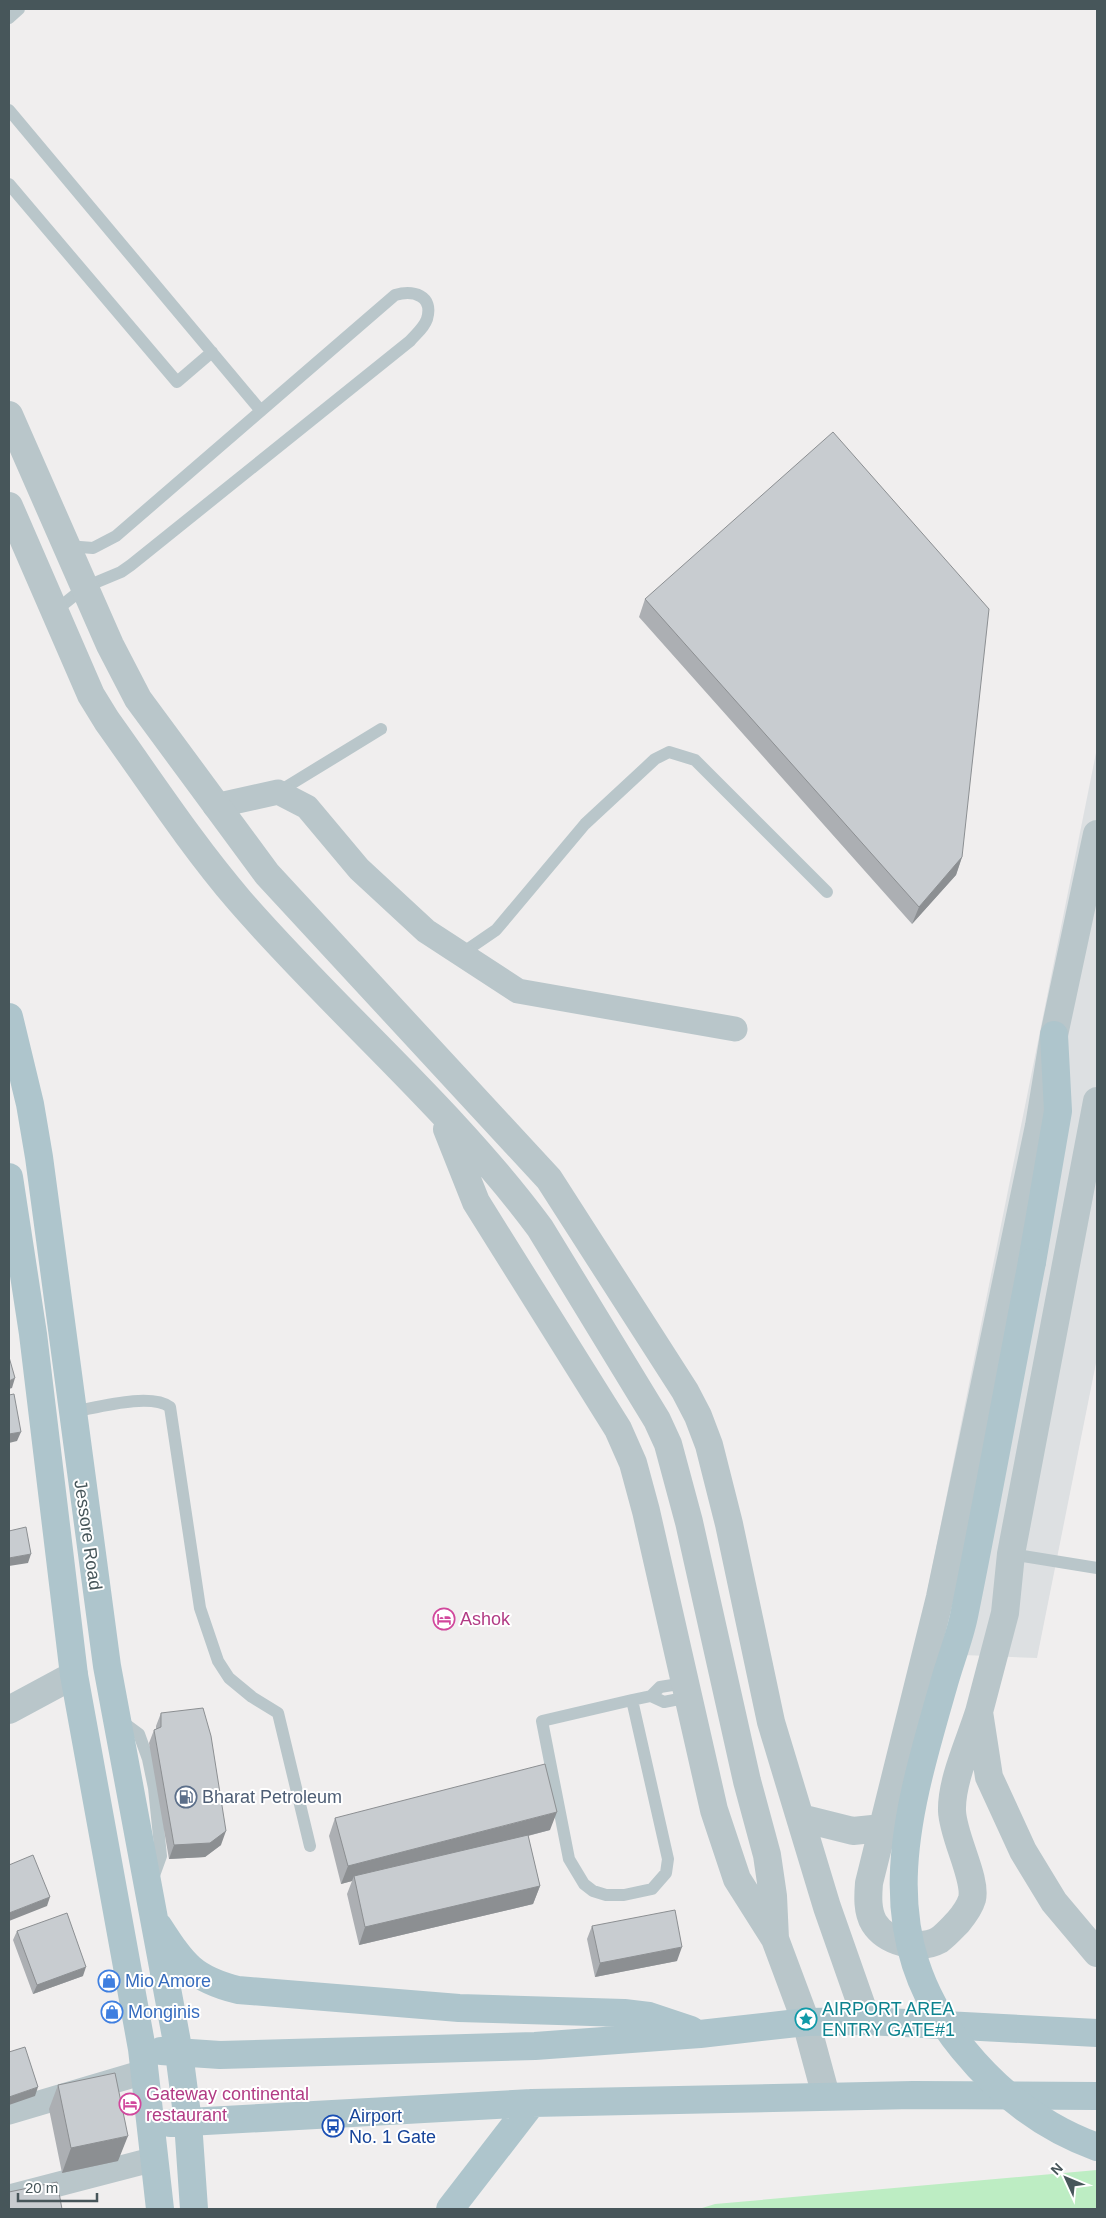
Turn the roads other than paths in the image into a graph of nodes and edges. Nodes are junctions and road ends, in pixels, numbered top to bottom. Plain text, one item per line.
1 (20, 9) edge
2 (9, 18) edge
3 (9, 110) edge
4 (9, 184) edge
5 (212, 352) junction
6 (261, 411) junction
7 (9, 414) edge
8 (9, 506) edge
9 (66, 546) junction
10 (85, 587) junction
11 (55, 611) junction
12 (381, 730) dead end
13 (278, 792) junction
14 (215, 806) junction
15 (1097, 834) edge
16 (828, 892) dead end
17 (461, 954) junction
18 (9, 1017) edge
19 (735, 1029) dead end
20 (1054, 1036) junction
21 (1097, 1101) edge
22 (441, 1113) junction
23 (9, 1177) edge
24 (72, 1412) junction
25 (1011, 1554) junction
26 (1097, 1568) edge
27 (74, 1675) junction
28 (687, 1690) junction
29 (632, 1700) junction
30 (9, 1710) edge
31 (979, 1712) junction
32 (801, 1818) junction
33 (882, 1828) junction
34 (310, 1846) dead end
35 (154, 1920) junction
36 (775, 1939) junction
37 (1097, 1953) edge
38 (806, 2022) junction
39 (867, 2022) junction
40 (1097, 2033) edge
41 (700, 2034) junction
42 (179, 2052) junction
43 (143, 2060) junction
44 (826, 2096) junction
45 (1097, 2096) edge
46 (532, 2103) junction
47 (9, 2112) edge
48 (188, 2122) junction
49 (151, 2124) junction
50 (1097, 2147) edge
51 (155, 2159) junction
52 (9, 2197) edge
53 (457, 2207) edge
54 (160, 2209) edge
55 (194, 2209) edge

1 - 2 lane
3 - 5 lane
4 - 5 lane
5 - 6 lane
6 - 9 lane
6 - 10 lane
7 - 9 street
8 - 11 street
9 - 10 street
10 - 11 lane
10 - 14 street
11 - 22 street
12 - 13 lane
13 - 14 street
13 - 17 street
14 - 32 street
15 - 20 street
16 - 17 lane
17 - 19 street
18 - 24 main road, Jessore Road
20 - 33 street
20 - 50 main road, bridge
21 - 25 street
22 - 28 street
22 - 36 street
23 - 27 main road, Jessore Road
24 - 34 lane
24 - 35 main road, Jessore Road
25 - 26 lane
25 - 31 street
27 - 30 street
27 - 43 main road, Jessore Road
28 - 29 lane
28 - 36 street
29 - 29 lane
31 - 33 street
31 - 37 street
32 - 33 street
32 - 39 street
35 - 41 main road
35 - 42 main road, Jessore Road
36 - 38 street
38 - 39 main road
38 - 41 main road
38 - 44 street
39 - 40 main road
41 - 42 main road
42 - 43 main road
42 - 48 main road, Jessore Road
43 - 47 street
43 - 49 main road, Jessore Road
44 - 45 main road
44 - 46 main road
46 - 48 main road
46 - 53 main road
48 - 49 main road
48 - 55 main road
49 - 51 main road, Jessore Road
51 - 52 street
51 - 54 main road, Jessore Road

